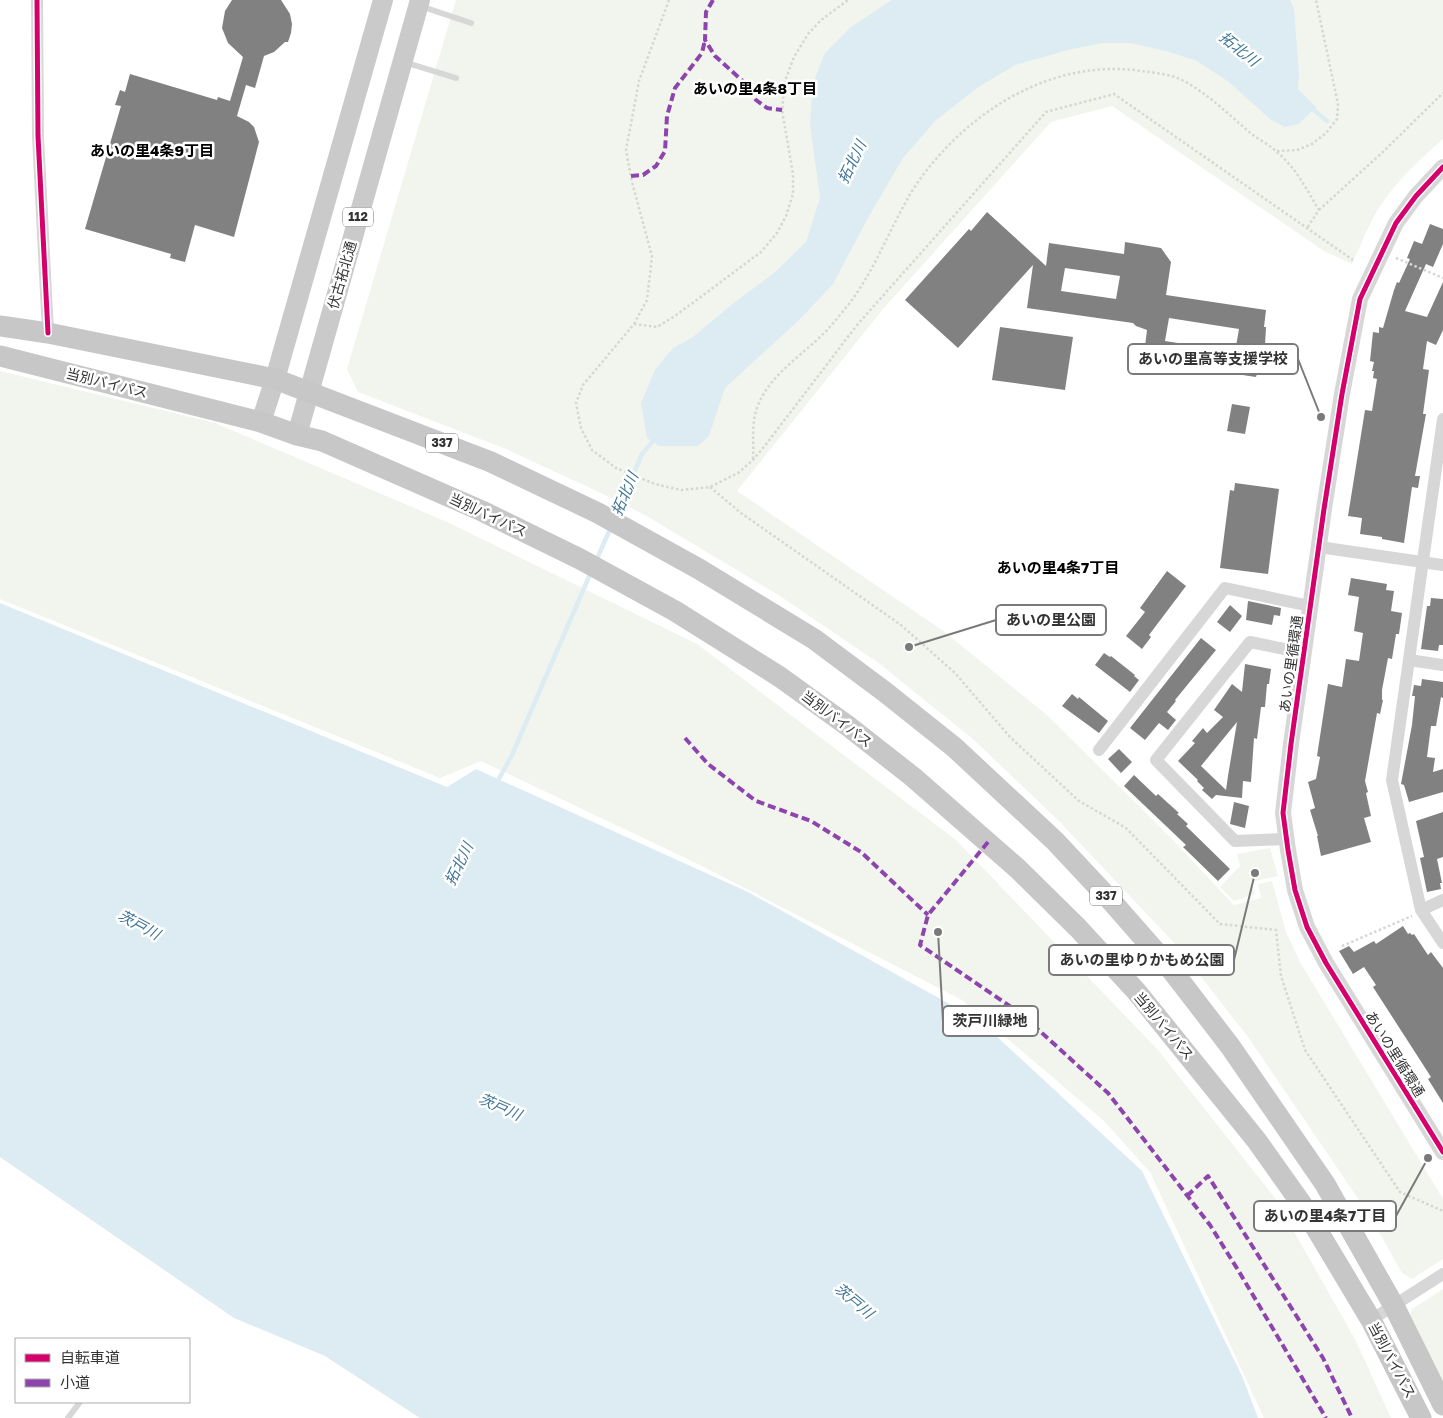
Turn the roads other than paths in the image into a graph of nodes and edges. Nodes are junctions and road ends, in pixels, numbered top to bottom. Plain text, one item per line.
1 (37, 0) edge
2 (384, 0) edge
3 (420, 3) edge
4 (471, 23) dead end
5 (403, 62) junction
6 (456, 78) dead end
7 (1443, 167) edge
8 (0, 326) edge
9 (48, 333) junction
10 (0, 356) edge
11 (275, 379) junction
12 (308, 392) junction
13 (1443, 418) edge
14 (261, 422) junction
15 (297, 434) junction
16 (1319, 547) junction
17 (1423, 562) junction
18 (1443, 566) edge
19 (1310, 606) junction
20 (1304, 653) junction
21 (1409, 660) junction
22 (1443, 666) edge
23 (1100, 750) dead end
24 (1286, 839) junction
25 (1443, 900) edge
26 (1417, 913) junction
27 (1443, 943) edge
28 (1443, 1152) edge
29 (1443, 1274) edge
30 (1394, 1306) junction
31 (1371, 1320) junction
32 (79, 1403) edge
33 (1443, 1405) edge
34 (68, 1418) edge
35 (1421, 1418) edge

1 - 9 street
2 - 11 main road, 112
3 - 4 lane
3 - 5 main road, 伏古拓北通 / 112
5 - 6 lane
5 - 12 main road, 伏古拓北通 / 112
7 - 16 street, あいの里循環通
8 - 9 highway, 当別バイパス / 337
9 - 11 highway, 当別バイパス / 337
10 - 14 highway, 当別バイパス
11 - 12 highway, 当別バイパス / 337
11 - 14 main road, 112
12 - 15 main road, 伏古拓北通 / 112
12 - 30 highway, 当別バイパス / 337
13 - 17 street
14 - 15 highway, 当別バイパス
15 - 31 highway, 当別バイパス
16 - 17 street
16 - 19 street, あいの里循環通
17 - 18 street
17 - 21 street
19 - 20 street, あいの里循環通
19 - 23 street
20 - 24 street, あいの里循環通
20 - 24 street
21 - 22 street
21 - 26 street
24 - 28 street, あいの里循環通
25 - 26 street
26 - 27 street
29 - 30 street
30 - 31 street
30 - 33 highway, 当別バイパス / 337
31 - 35 highway, 当別バイパス
32 - 34 lane

